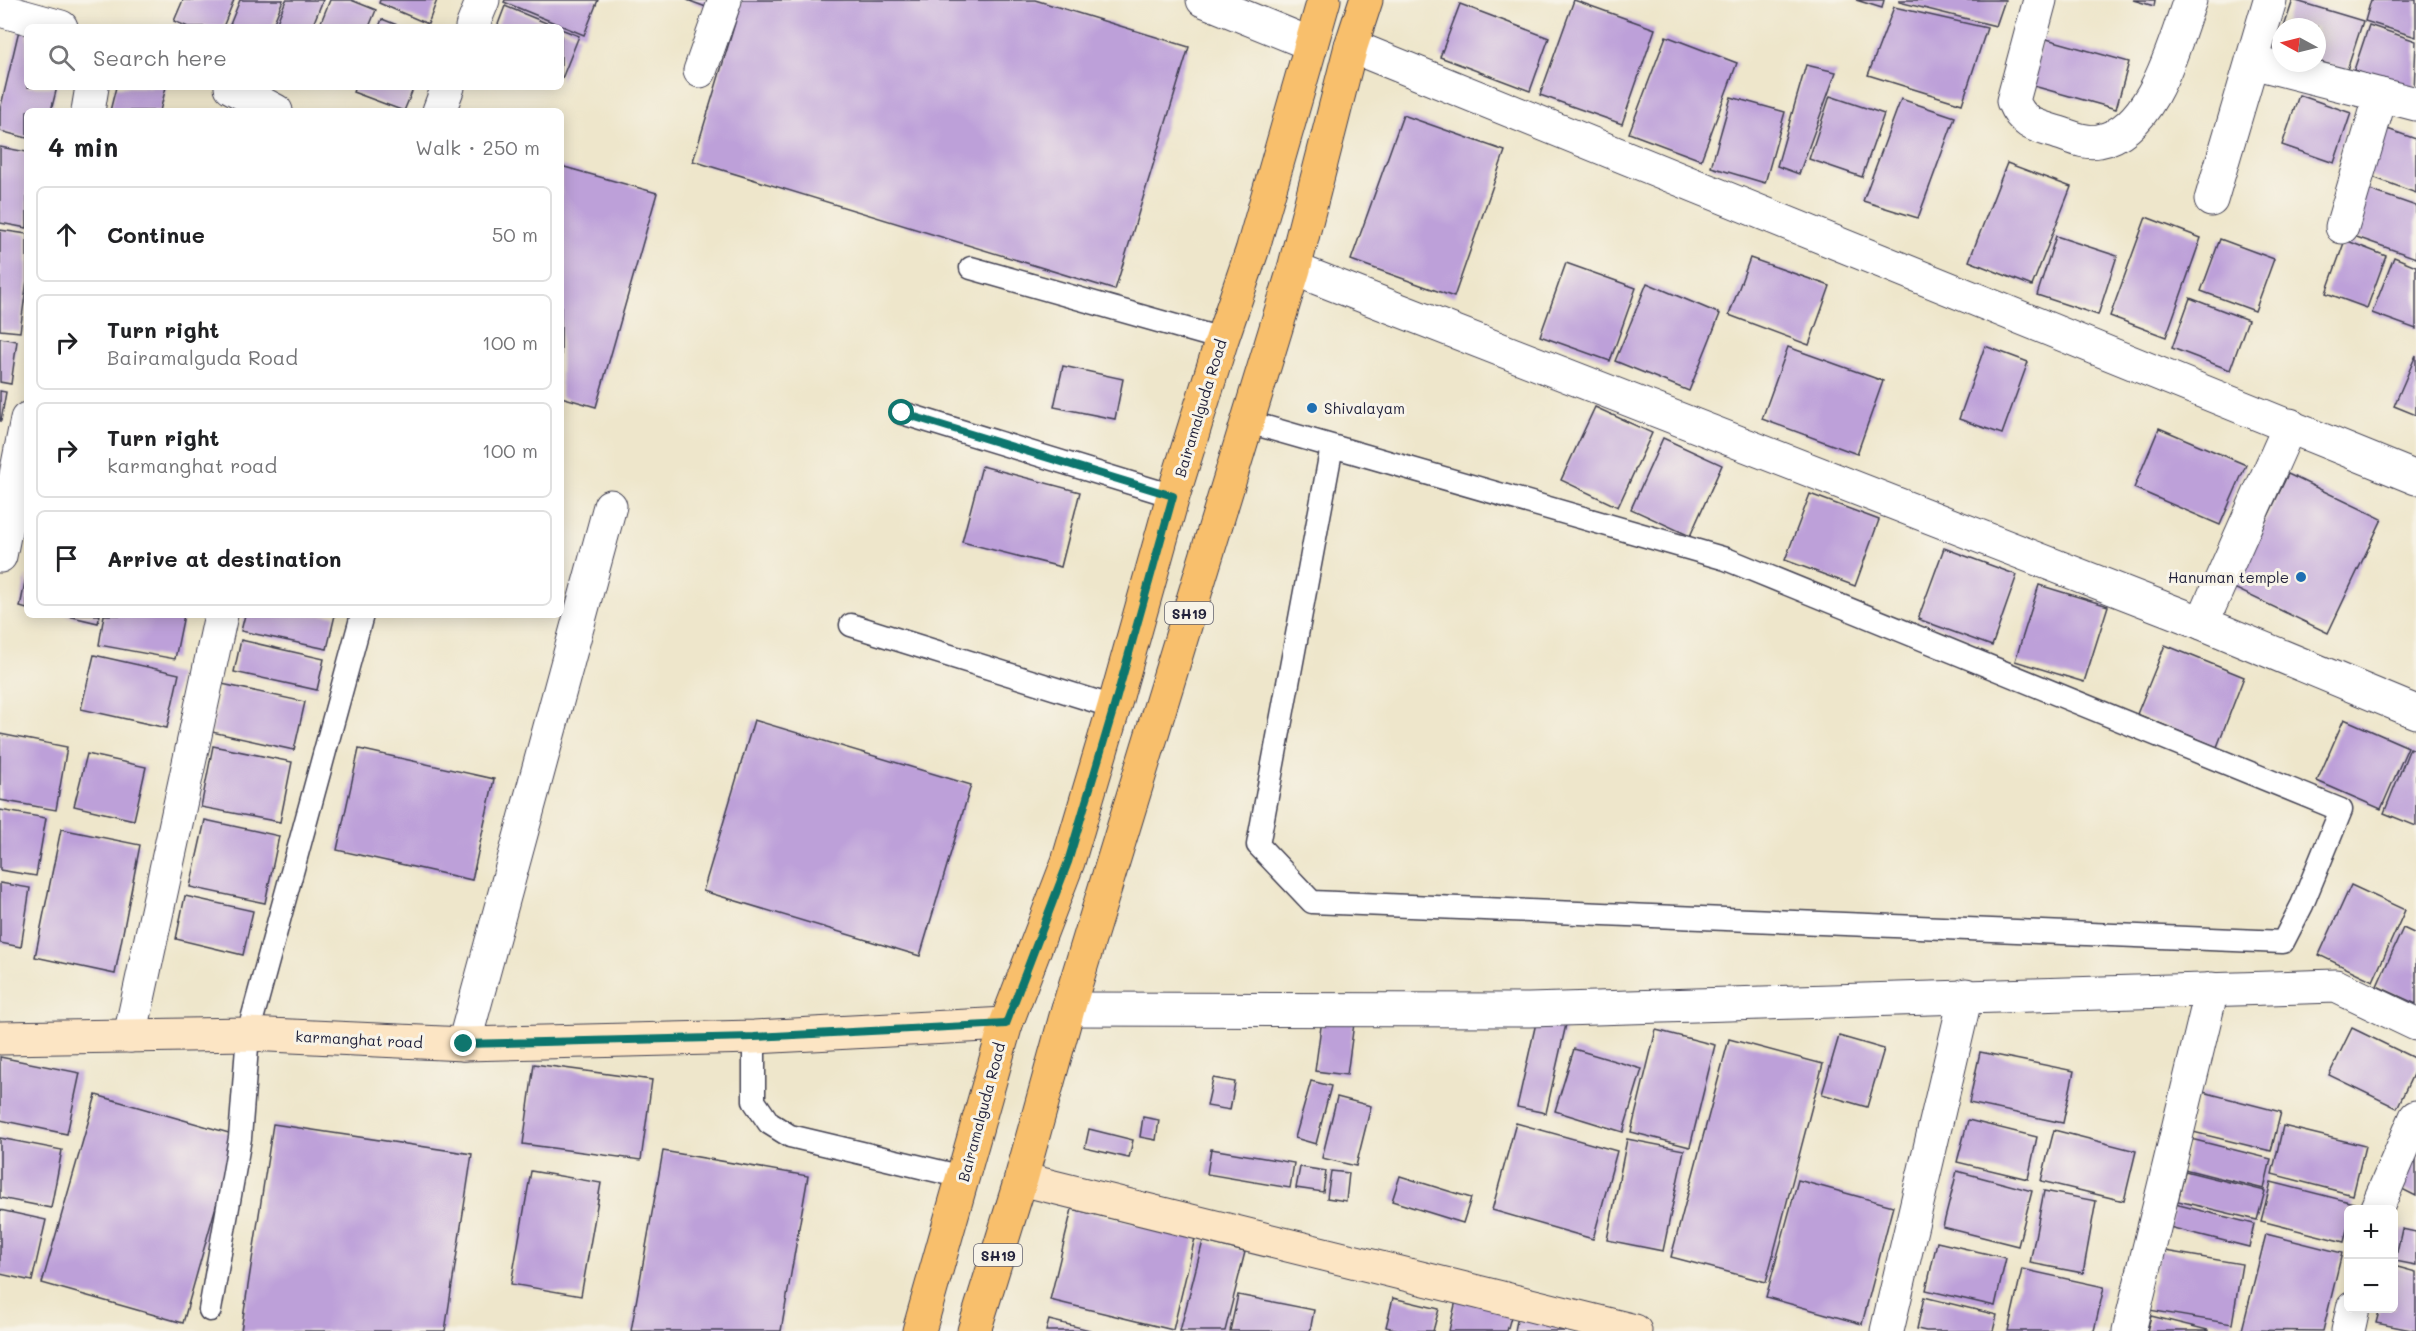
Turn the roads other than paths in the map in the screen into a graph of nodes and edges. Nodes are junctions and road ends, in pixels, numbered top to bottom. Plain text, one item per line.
1 (483, 0) edge
2 (725, 0) edge
3 (1203, 0) edge
4 (1324, 0) edge
5 (1366, 0) edge
6 (2040, 0) edge
7 (2190, 0) edge
8 (2270, 0) edge
9 (0, 10) edge
10 (50, 24) edge
11 (473, 24) edge
12 (1311, 44) junction
13 (1351, 46) junction
14 (2252, 62) junction
15 (700, 71) dead end
16 (91, 90) edge
17 (237, 90) edge
18 (447, 90) edge
19 (2381, 95) junction
20 (2416, 104) edge
21 (88, 108) edge
22 (270, 108) edge
23 (440, 108) edge
24 (2211, 200) dead end
25 (2342, 227) dead end
26 (971, 268) dead end
27 (1294, 269) junction
28 (1222, 339) junction
29 (902, 413) dead end
30 (1248, 422) junction
31 (2290, 425) junction
32 (24, 434) edge
33 (1332, 446) junction
34 (2416, 478) edge
35 (1176, 484) junction
36 (1228, 486) junction
37 (610, 506) dead end
38 (0, 556) edge
39 (220, 618) edge
40 (361, 618) edge
41 (2202, 623) junction
42 (850, 625) dead end
43 (1114, 707) junction
44 (2416, 712) edge
45 (2212, 989) junction
46 (1966, 996) junction
47 (1068, 1009) junction
48 (1006, 1024) junction
49 (2416, 1024) edge
50 (248, 1034) junction
51 (130, 1036) junction
52 (754, 1037) junction
53 (0, 1038) edge
54 (464, 1044) junction
55 (2416, 1117) edge
56 (963, 1177) junction
57 (1021, 1179) junction
58 (2378, 1205) edge
59 (210, 1310) dead end
60 (2352, 1313) edge
61 (919, 1331) edge
62 (974, 1331) edge
63 (1635, 1331) edge
64 (1887, 1331) edge
65 (2129, 1331) edge
66 (2348, 1331) edge

1 - 11 street
2 - 15 street
3 - 12 street
4 - 12 main road, Bairamalguda Road / SH19
5 - 13 main road, SH19
6 - 7 street
8 - 14 street
9 - 10 street
12 - 28 main road, Bairamalguda Road / SH19
13 - 27 main road, SH19
13 - 31 street
14 - 19 street
14 - 24 street
16 - 21 street
17 - 22 street
18 - 23 street
19 - 20 street
19 - 25 street
26 - 28 lane
27 - 30 main road, SH19
27 - 41 street
28 - 35 main road, Bairamalguda Road / SH19
29 - 35 lane
30 - 33 lane
30 - 36 main road, SH19
31 - 34 street
31 - 41 street
32 - 38 street
33 - 33 lane
35 - 36 main road
35 - 43 main road, Bairamalguda Road / SH19
36 - 47 main road, SH19
37 - 54 street
39 - 51 street
40 - 50 lane
41 - 44 street
42 - 43 lane
43 - 48 main road, Bairamalguda Road / SH19
45 - 46 street
45 - 49 street
45 - 65 street
46 - 47 street
46 - 64 street
47 - 57 main road, SH19
48 - 52 main road, karmanghat road
48 - 56 main road, Bairamalguda Road / SH19
50 - 51 main road, karmanghat road
50 - 54 main road, karmanghat road
50 - 59 lane
51 - 53 main road, karmanghat road
52 - 54 main road, karmanghat road
52 - 56 lane
55 - 58 street
56 - 61 main road, Bairamalguda Road / SH19
57 - 62 main road, SH19
57 - 63 main road
60 - 66 street

